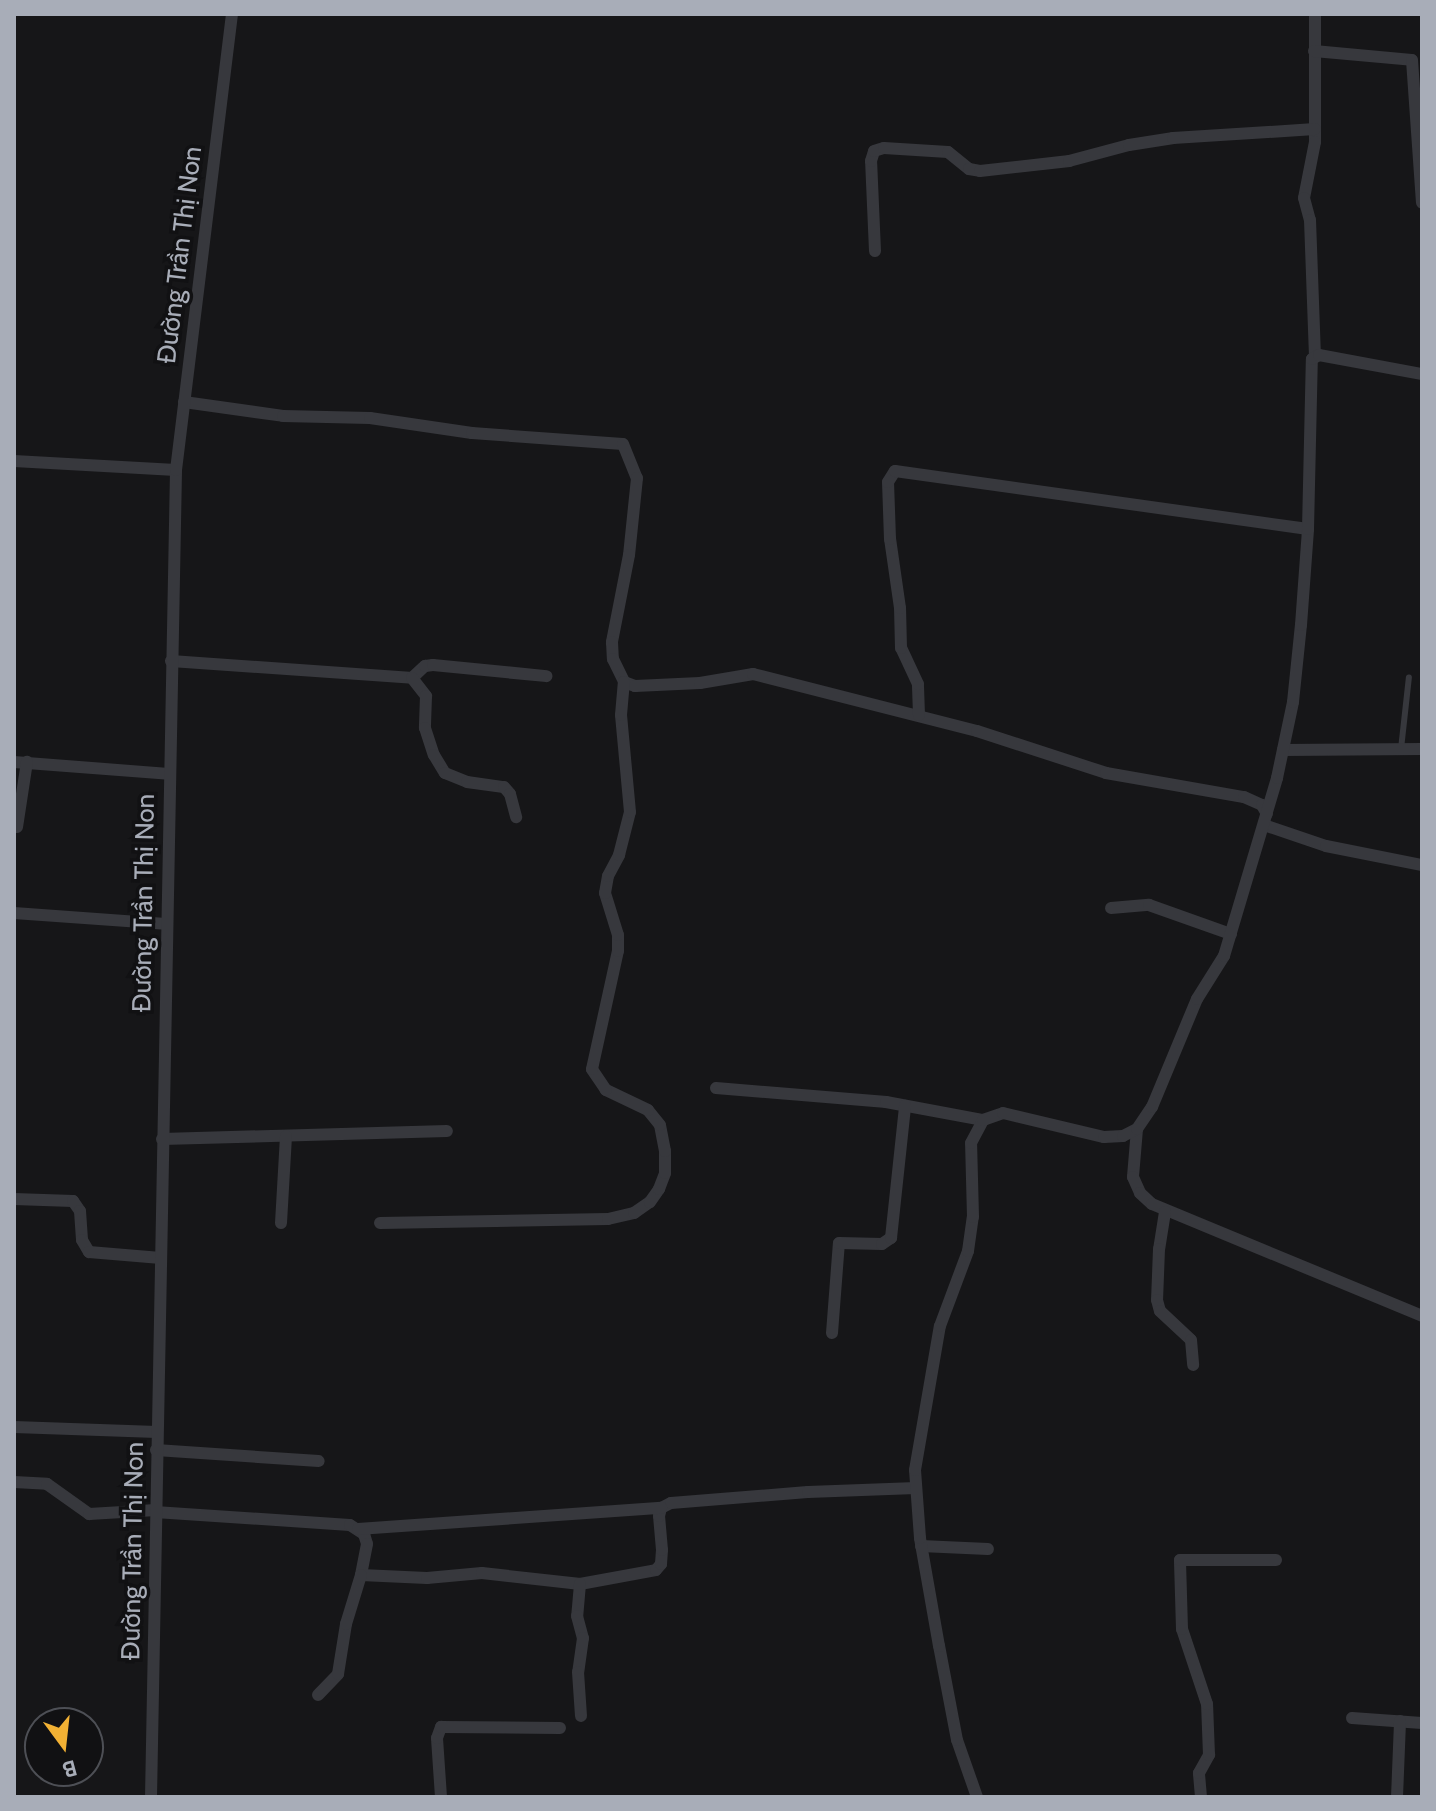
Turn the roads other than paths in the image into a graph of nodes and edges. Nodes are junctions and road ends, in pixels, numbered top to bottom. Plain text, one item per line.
1 (232, 14) edge
2 (1315, 14) edge
3 (1314, 51) junction
4 (1315, 129) junction
5 (1422, 203) edge
6 (875, 251) dead end
7 (1315, 356) junction
8 (1422, 374) edge
9 (184, 402) junction
10 (14, 461) edge
11 (176, 470) junction
12 (1308, 529) junction
13 (171, 661) junction
14 (546, 676) dead end
15 (1409, 677) dead end
16 (412, 678) junction
17 (624, 682) junction
18 (919, 715) junction
19 (1401, 749) junction
20 (1422, 749) edge
21 (1283, 750) junction
22 (20, 762) edge
23 (169, 774) junction
24 (516, 817) dead end
25 (1266, 819) junction
26 (17, 827) dead end
27 (1422, 865) edge
28 (1111, 908) dead end
29 (14, 913) edge
30 (166, 924) junction
31 (1231, 934) junction
32 (716, 1088) dead end
33 (905, 1106) junction
34 (983, 1120) junction
35 (1137, 1129) junction
36 (447, 1131) dead end
37 (286, 1136) junction
38 (162, 1139) junction
39 (14, 1199) edge
40 (1165, 1212) junction
41 (281, 1223) dead end
42 (380, 1223) dead end
43 (161, 1258) junction
44 (1422, 1316) edge
45 (832, 1333) dead end
46 (1193, 1365) dead end
47 (14, 1427) edge
48 (157, 1432) junction
49 (156, 1450) junction
50 (319, 1461) dead end
51 (14, 1482) edge
52 (916, 1488) junction
53 (661, 1508) junction
54 (156, 1511) junction
55 (358, 1529) junction
56 (921, 1546) junction
57 (988, 1549) dead end
58 (1276, 1560) dead end
59 (361, 1575) junction
60 (580, 1584) junction
61 (318, 1695) dead end
62 (581, 1716) dead end
63 (1352, 1718) dead end
64 (1400, 1721) junction
65 (1422, 1723) edge
66 (560, 1728) dead end
67 (151, 1797) edge
68 (441, 1797) edge
69 (977, 1797) edge
70 (1201, 1797) edge
71 (1397, 1797) edge

1 - 9 street, Đường Trần Thị Non
2 - 3 street
3 - 4 street
3 - 5 street
4 - 6 street
4 - 7 street
7 - 8 street
7 - 12 street
9 - 11 street, Đường Trần Thị Non
9 - 17 street
10 - 11 street
11 - 13 street, Đường Trần Thị Non
12 - 18 street
12 - 21 street
13 - 16 street
13 - 23 street, Đường Trần Thị Non
14 - 16 street
15 - 19 lane
16 - 24 street
17 - 18 street
17 - 42 street
18 - 25 street
19 - 20 street
19 - 21 street
21 - 25 street
22 - 23 street
22 - 26 street
23 - 30 street, Đường Trần Thị Non
25 - 27 street
25 - 31 street
28 - 31 street
29 - 30 street
30 - 38 street, Đường Trần Thị Non
31 - 35 street
32 - 33 street
33 - 34 street
33 - 45 street
34 - 35 street
34 - 52 street
35 - 40 street
36 - 37 street
37 - 38 street
37 - 41 street
38 - 43 street, Đường Trần Thị Non
39 - 43 street
40 - 44 street
40 - 46 street
43 - 48 street, Đường Trần Thị Non
47 - 48 street
48 - 49 street, Đường Trần Thị Non
49 - 50 street
49 - 54 street, Đường Trần Thị Non
51 - 54 street
52 - 53 street
52 - 56 street
53 - 55 street
53 - 60 street
54 - 55 street
54 - 67 street, Đường Trần Thị Non
55 - 59 street
56 - 57 street
56 - 69 street
58 - 70 street
59 - 60 street
59 - 61 street
60 - 62 street
63 - 64 street
64 - 65 street
64 - 71 street
66 - 68 street

